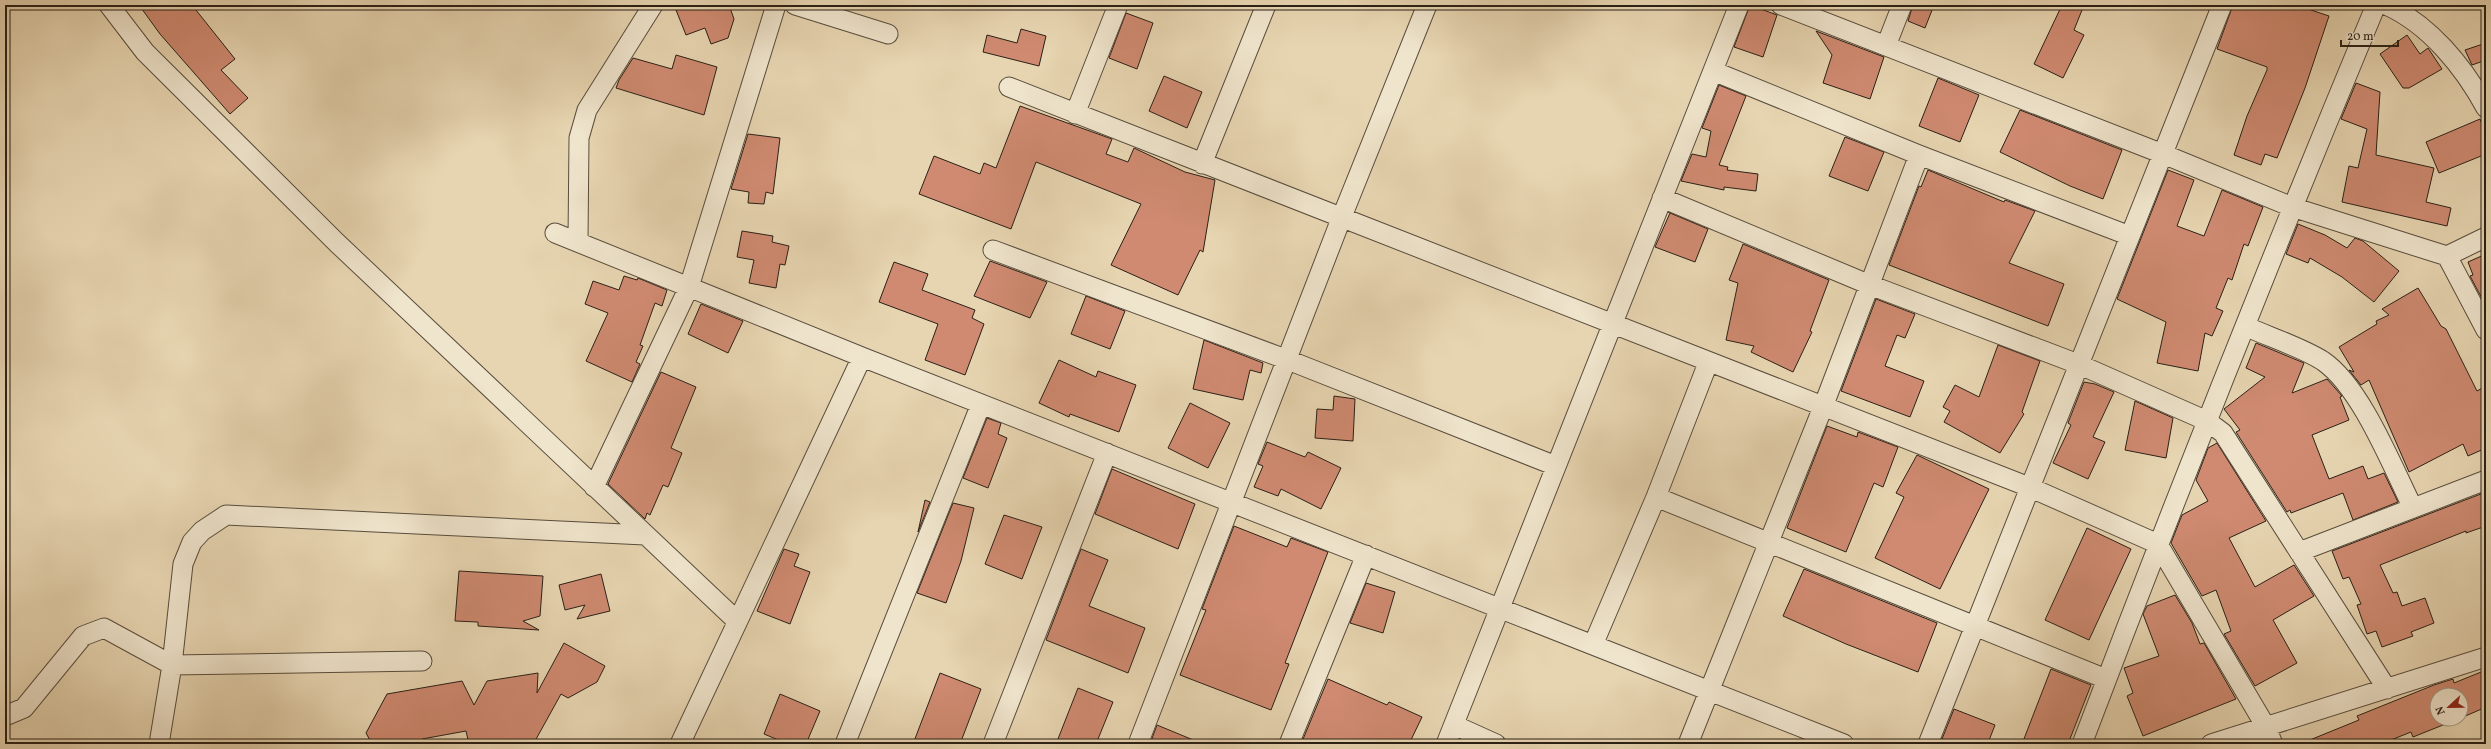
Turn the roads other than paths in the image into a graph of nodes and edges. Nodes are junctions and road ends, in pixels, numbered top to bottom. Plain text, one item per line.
1 (109, 5) edge
2 (653, 5) edge
3 (776, 5) edge
4 (795, 5) edge
5 (1118, 5) edge
6 (1266, 5) edge
7 (1427, 5) edge
8 (1739, 5) edge
9 (1781, 5) edge
10 (1902, 5) edge
11 (2222, 5) edge
12 (2376, 5) edge
13 (2386, 5) edge
14 (888, 34) dead end
15 (1886, 46) junction
16 (1713, 71) junction
17 (1009, 87) dead end
18 (2486, 108) edge
19 (1075, 114) junction
20 (2163, 154) junction
21 (1919, 155) junction
22 (1202, 164) junction
23 (1662, 198) junction
24 (2292, 206) junction
25 (1341, 219) junction
26 (555, 233) dead end
27 (2130, 236) junction
28 (2486, 237) edge
29 (578, 241) junction
30 (993, 250) dead end
31 (2448, 256) junction
32 (1870, 284) junction
33 (689, 287) junction
34 (1611, 325) junction
35 (2245, 326) junction
36 (2486, 330) edge
37 (862, 357) junction
38 (1288, 360) junction
39 (1708, 363) junction
40 (2078, 364) junction
41 (981, 404) junction
42 (1823, 407) junction
43 (2207, 421) junction
44 (1107, 454) junction
45 (1556, 466) junction
46 (2486, 480) edge
47 (594, 487) junction
48 (2029, 487) junction
49 (1656, 497) junction
50 (1233, 503) junction
51 (2413, 508) junction
52 (645, 535) junction
53 (1770, 543) junction
54 (2158, 544) junction
55 (2299, 552) junction
56 (1366, 555) junction
57 (1501, 608) junction
58 (737, 621) junction
59 (1974, 626) junction
60 (1593, 645) junction
61 (2486, 657) edge
62 (422, 661) dead end
63 (172, 665) junction
64 (2106, 679) junction
65 (2387, 689) junction
66 (1710, 691) junction
67 (5, 716) edge
68 (1454, 725) junction
69 (2269, 735) edge
70 (159, 744) edge
71 (680, 744) edge
72 (845, 744) edge
73 (993, 744) edge
74 (1138, 744) edge
75 (1290, 744) edge
76 (1446, 744) edge
77 (1496, 744) edge
78 (1688, 744) edge
79 (1844, 744) edge
80 (1928, 744) edge
81 (2082, 744) edge
82 (2211, 744) edge

1 - 47 street
2 - 29 street
3 - 33 street
4 - 14 street
5 - 19 street
6 - 22 street
7 - 25 street
8 - 16 street
9 - 15 street
10 - 15 street
11 - 20 street
12 - 24 street
13 - 18 street
15 - 20 street
16 - 21 street
16 - 23 street
17 - 19 street
19 - 22 street
20 - 24 street
20 - 27 street
21 - 27 street
21 - 32 street
22 - 25 street
23 - 32 street
23 - 34 street
24 - 31 street
24 - 35 street
25 - 34 street
25 - 38 street
26 - 29 street
27 - 40 street
28 - 31 street
29 - 33 street
30 - 38 street
31 - 36 street
32 - 40 street
32 - 42 street
33 - 37 street
33 - 47 street
34 - 39 street
34 - 45 street
35 - 43 street
35 - 51 street
37 - 41 street
37 - 58 street
38 - 45 street
38 - 50 street
39 - 42 street
39 - 49 street
40 - 43 street
40 - 48 street
41 - 44 street
41 - 72 street
42 - 48 street
42 - 53 street
43 - 54 street
43 - 55 street
44 - 50 street
44 - 73 street
45 - 57 street
46 - 51 street
47 - 52 street
48 - 54 street
48 - 59 street
49 - 53 street
49 - 60 street
50 - 56 street
50 - 74 street
51 - 55 street
52 - 58 street
52 - 63 street
53 - 59 street
53 - 66 street
54 - 64 street
54 - 69 street
55 - 65 street
56 - 57 street
56 - 75 street
57 - 60 street
57 - 68 street
58 - 71 street
59 - 64 street
59 - 80 street
60 - 66 street
61 - 65 street
62 - 63 street
63 - 67 street
63 - 70 street
64 - 81 street
65 - 69 street
66 - 78 street
66 - 79 street
68 - 76 street
68 - 77 street
69 - 82 street

